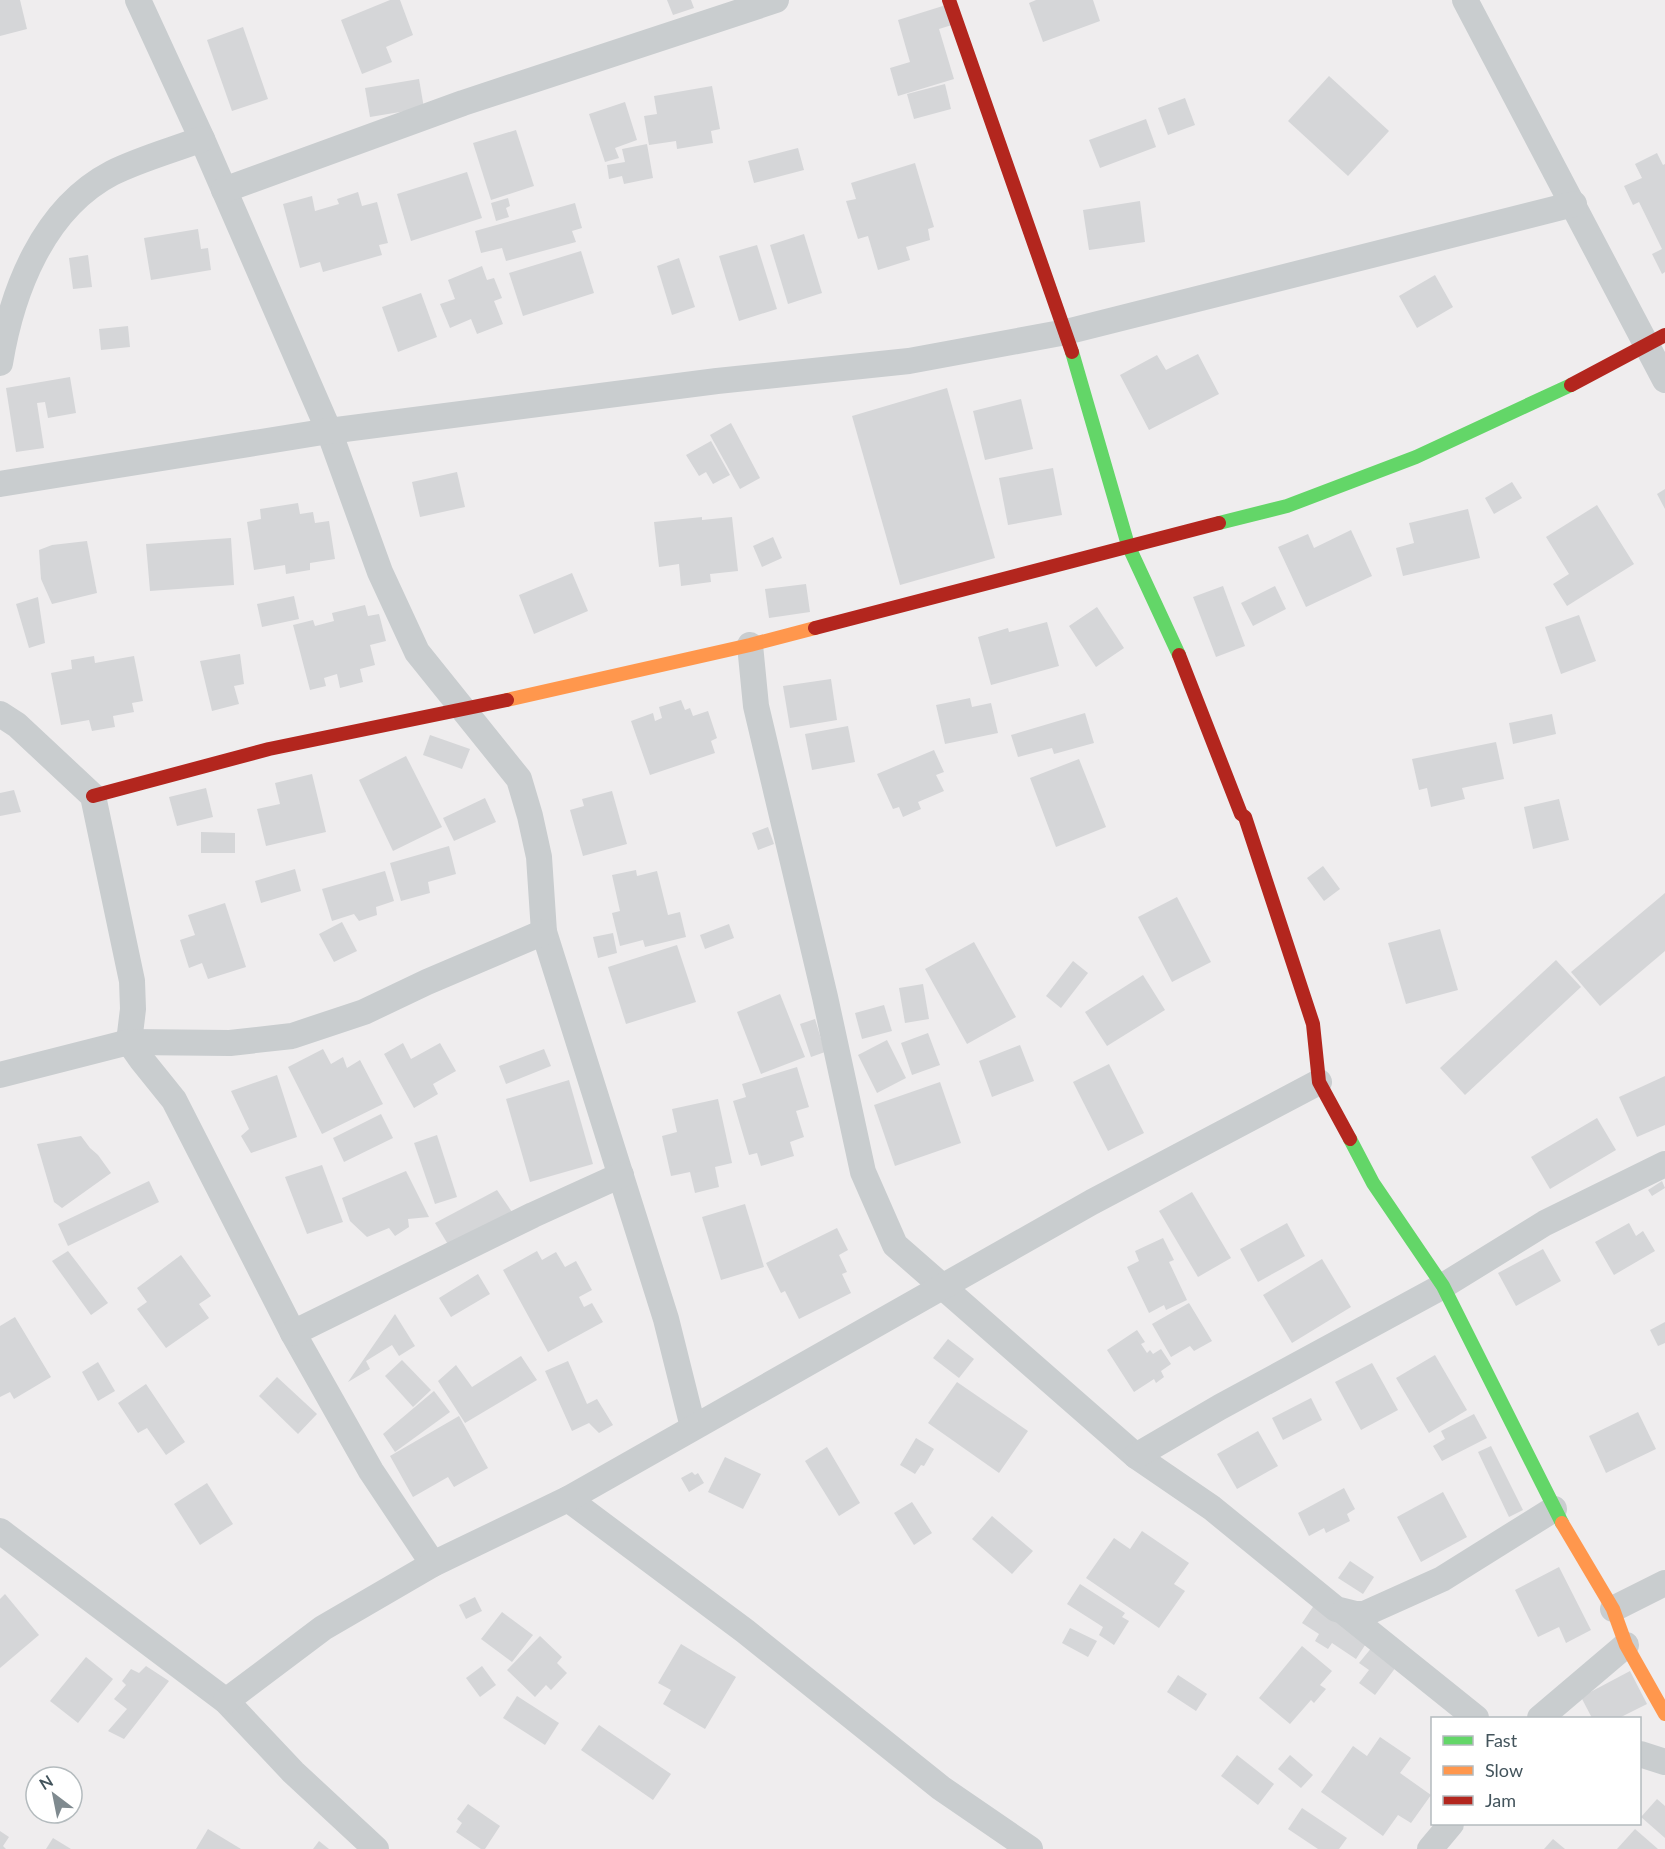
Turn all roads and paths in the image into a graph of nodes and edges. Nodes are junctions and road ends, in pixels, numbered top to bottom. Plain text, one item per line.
1 (138, 0) edge
2 (776, 0) edge
3 (949, 0) edge
4 (1465, 0) edge
5 (202, 139) junction
6 (224, 190) junction
7 (1574, 204) junction
8 (1066, 332) junction
9 (1656, 341) edge
10 (0, 363) edge
11 (1665, 380) edge
12 (329, 431) junction
13 (0, 484) edge
14 (1128, 545) junction
15 (750, 645) junction
16 (462, 710) junction
17 (0, 714) edge
18 (93, 796) junction
19 (544, 932) junction
20 (129, 1042) junction
21 (0, 1074) edge
22 (1319, 1082) junction
23 (1665, 1164) edge
24 (621, 1175) junction
25 (1443, 1286) junction
26 (942, 1287) junction
27 (293, 1333) junction
28 (693, 1427) junction
29 (1136, 1456) junction
30 (568, 1499) junction
31 (1554, 1509) junction
32 (0, 1531) edge
33 (433, 1564) junction
34 (1665, 1583) edge
35 (1613, 1609) junction
36 (1344, 1612) junction
37 (1626, 1645) junction
38 (226, 1701) junction
39 (1665, 1714) edge
40 (1474, 1717) edge
41 (1544, 1717) edge
42 (1641, 1754) edge
43 (1665, 1762) edge
44 (1450, 1825) edge
45 (376, 1849) edge
46 (1030, 1849) edge
47 (1430, 1849) edge

1 - 5 street
2 - 6 street
3 - 8 street
4 - 7 street
5 - 6 street
5 - 10 street
6 - 12 street
7 - 8 street
7 - 9 street
8 - 12 street
8 - 14 street
9 - 11 street
9 - 14 street
12 - 13 street
12 - 16 street
14 - 15 street
14 - 22 street
15 - 16 street
15 - 26 street
16 - 18 street
16 - 19 street
17 - 18 street
18 - 20 street
19 - 20 street
19 - 24 street
20 - 21 street
20 - 27 street
22 - 25 street
22 - 26 street
23 - 25 street
24 - 27 street
24 - 28 street
25 - 29 street
25 - 31 street
26 - 28 street
26 - 29 street
27 - 33 street
28 - 30 street
29 - 36 street
30 - 33 street
30 - 46 street
31 - 35 street
31 - 36 street
32 - 38 street
33 - 38 street
34 - 35 street
35 - 37 street
36 - 40 street
37 - 39 street
37 - 41 street
38 - 45 street
42 - 43 street
44 - 47 street

